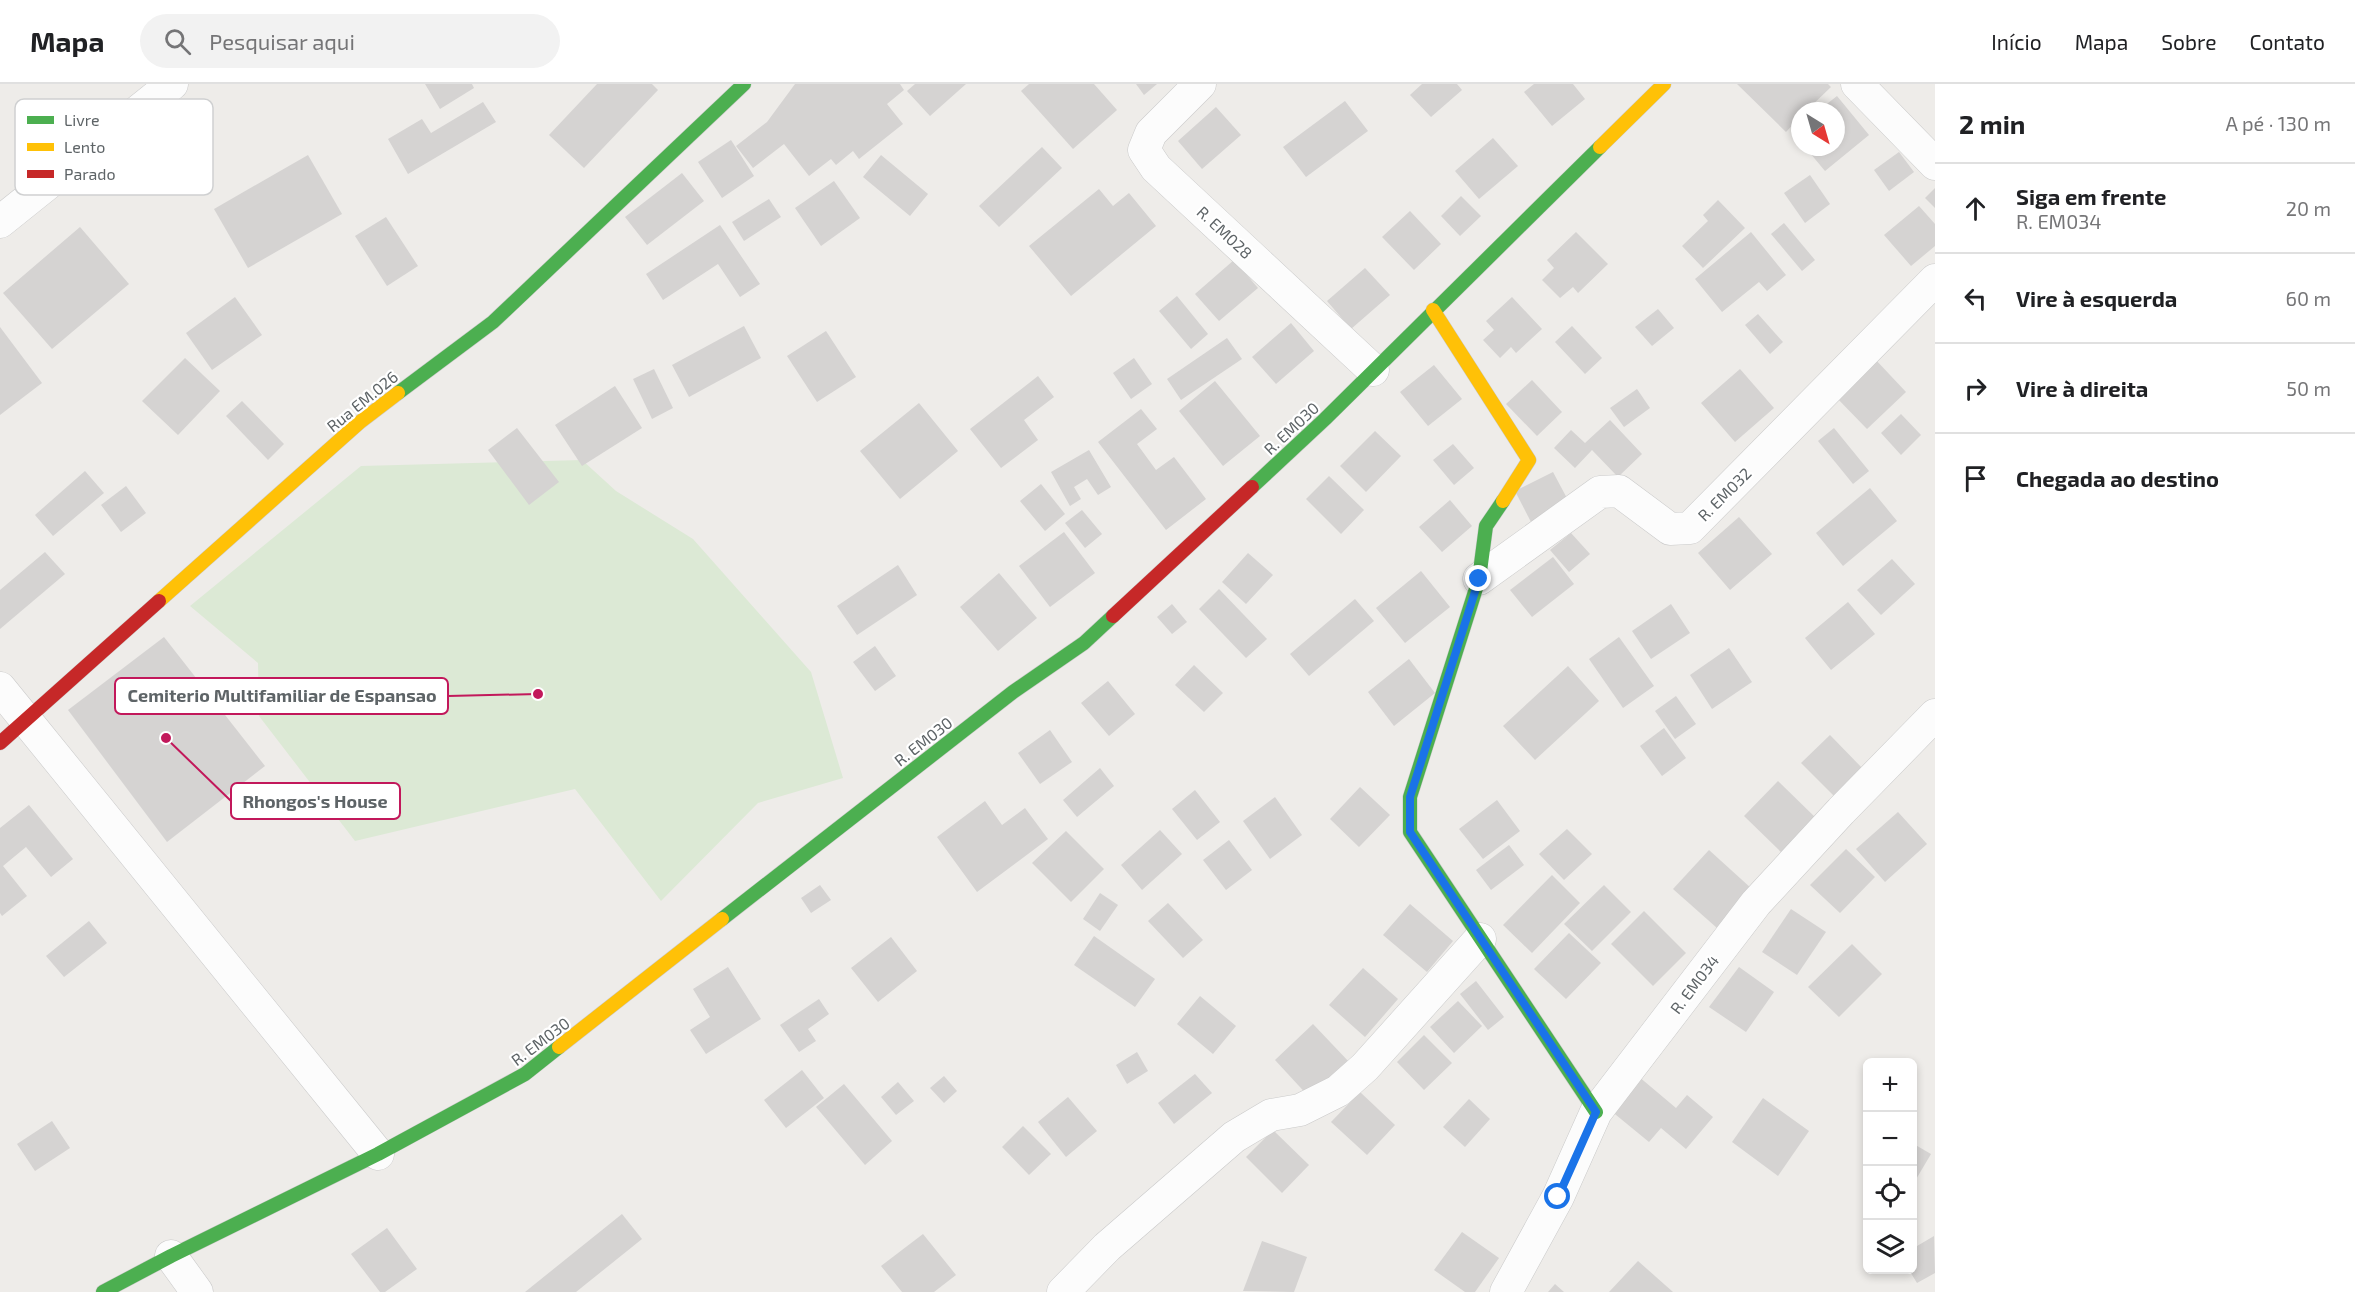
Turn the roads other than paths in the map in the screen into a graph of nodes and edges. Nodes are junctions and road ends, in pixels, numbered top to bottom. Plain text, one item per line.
1 (172, 84) edge
2 (744, 84) edge
3 (1200, 84) edge
4 (1664, 84) edge
5 (1857, 84) edge
6 (153, 99) edge
7 (1935, 164) edge
8 (34, 195) edge
9 (0, 222) edge
10 (1935, 280) edge
11 (1433, 310) junction
12 (1373, 370) junction
13 (1479, 579) junction
14 (0, 688) edge
15 (1935, 715) edge
16 (26, 721) junction
17 (0, 743) edge
18 (1480, 939) junction
19 (1596, 1112) junction
20 (378, 1154) junction
21 (171, 1256) junction
22 (103, 1292) edge
23 (197, 1292) edge
24 (1063, 1292) edge
25 (1506, 1292) edge

1 - 6 street
2 - 16 street, Rua EM.026
3 - 12 street, R. EM028
4 - 11 street, R. EM030
5 - 7 street
8 - 9 street
10 - 13 street, R. EM032
11 - 12 street, R. EM030
11 - 13 street
12 - 20 street, R. EM030
13 - 18 street
14 - 16 street
15 - 19 street, R. EM034
16 - 17 street, Rua EM.026
16 - 20 street
18 - 19 street
18 - 24 street
19 - 25 street, R. EM034
20 - 21 street, R. EM030
21 - 22 street, R. EM030
21 - 23 street

